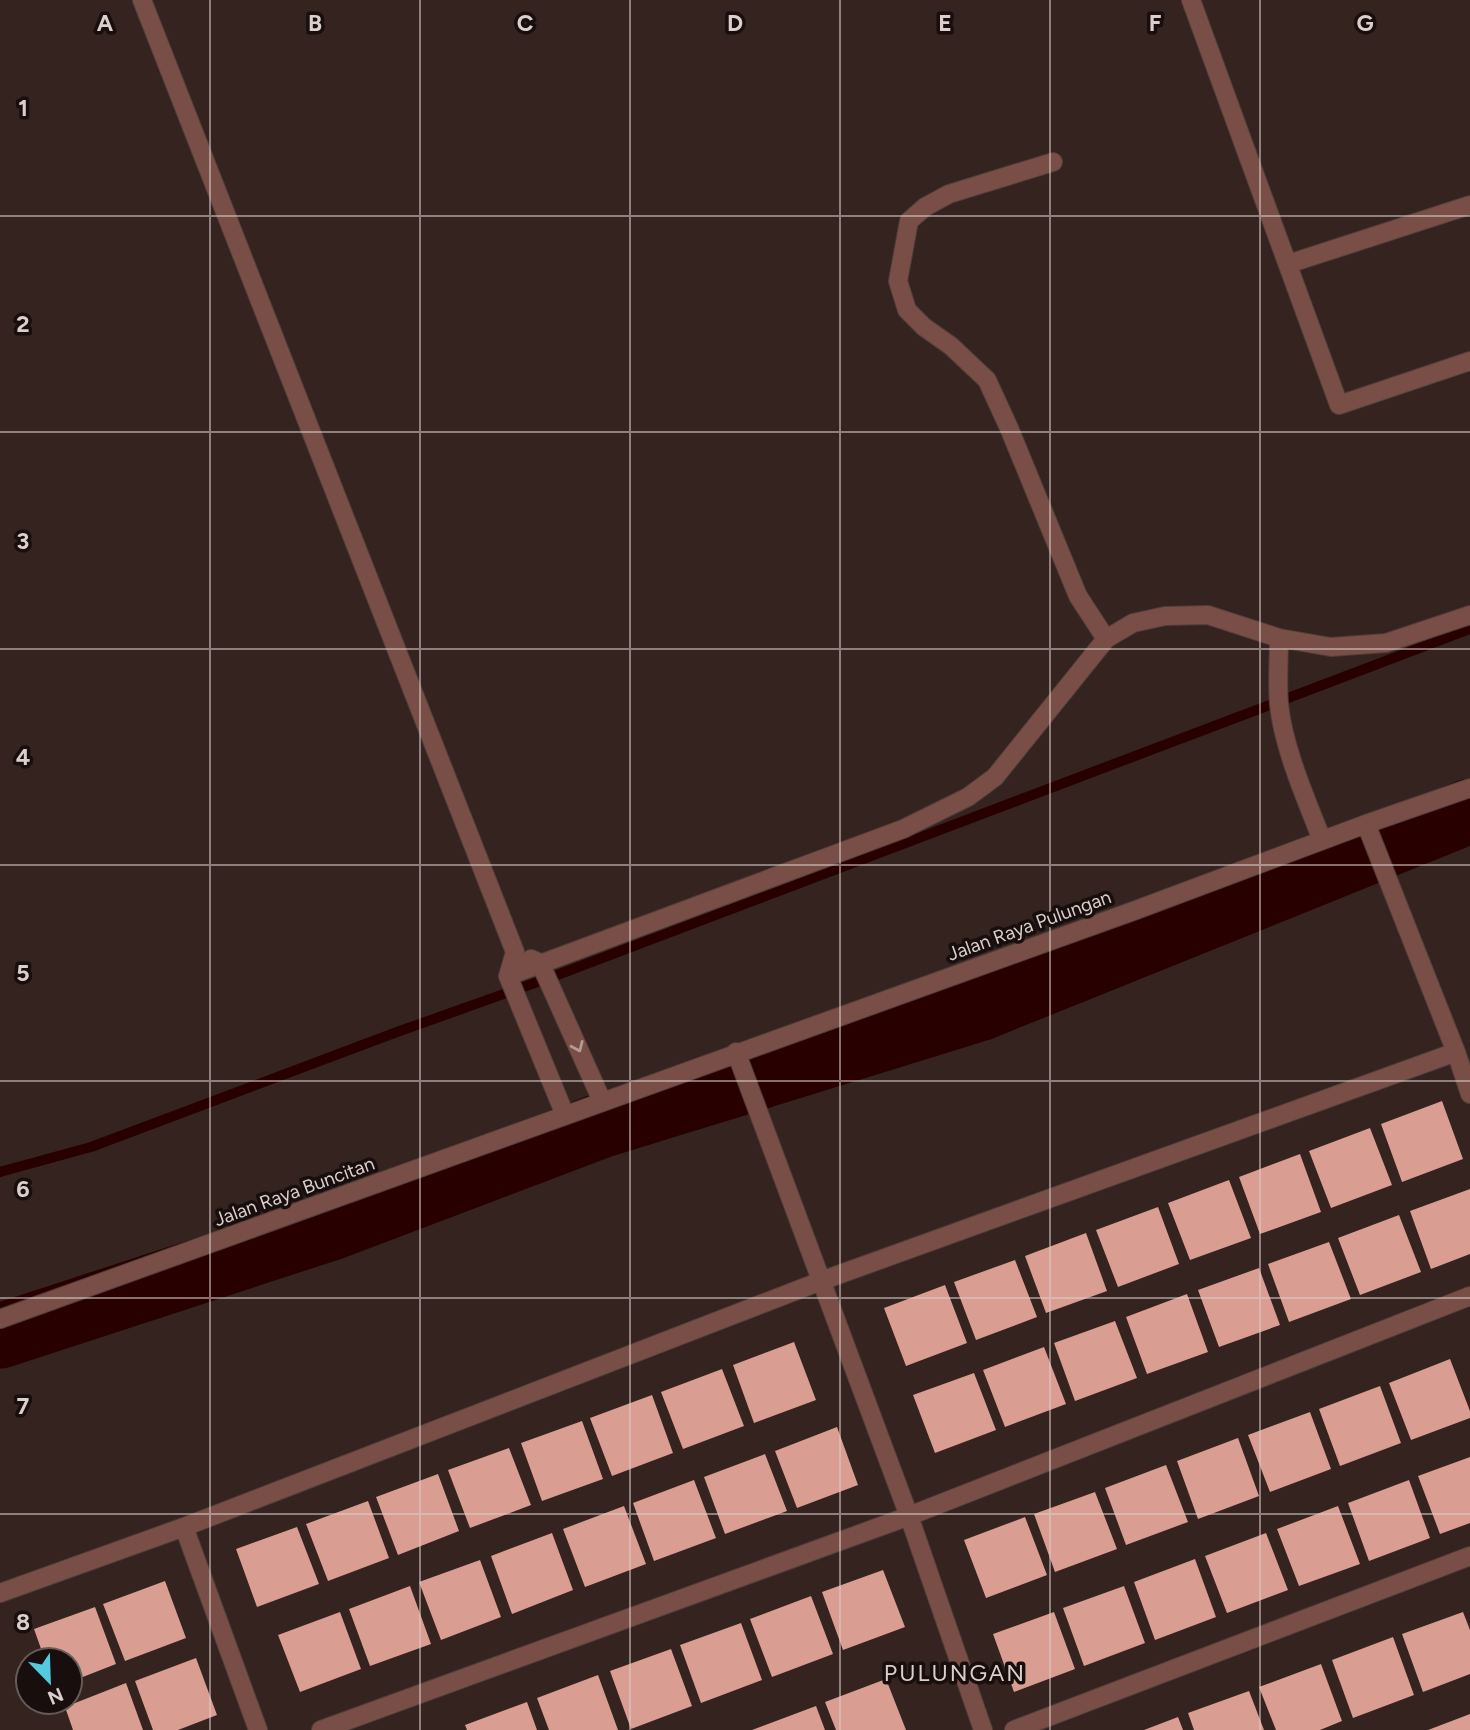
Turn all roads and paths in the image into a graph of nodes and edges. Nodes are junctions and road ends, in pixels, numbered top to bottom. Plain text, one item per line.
1 (142, 0) edge
2 (1191, 0) edge
3 (1053, 162) dead end
4 (1470, 205) edge
5 (1287, 264) junction
6 (1470, 361) edge
7 (1470, 615) edge
8 (1279, 638) junction
9 (1106, 639) junction
10 (1470, 788) edge
11 (1366, 824) junction
12 (1322, 840) junction
13 (514, 951) junction
14 (543, 969) junction
15 (510, 981) junction
16 (736, 1052) junction
17 (1456, 1052) junction
18 (1470, 1094) edge
19 (601, 1101) junction
20 (565, 1115) junction
21 (821, 1281) junction
22 (1470, 1296) edge
23 (0, 1319) edge
24 (909, 1516) junction
25 (184, 1527) junction
26 (1470, 1556) edge
27 (0, 1593) edge
28 (258, 1730) edge
29 (321, 1730) edge
30 (983, 1730) edge
31 (1014, 1730) edge

1 - 13 street
2 - 5 street
3 - 9 street
4 - 5 street
5 - 6 street
7 - 8 street
8 - 9 street
8 - 12 street
9 - 14 street
10 - 11 street, Jalan Raya Pulungan
11 - 12 street, Jalan Raya Pulungan
11 - 17 street
12 - 16 street, Jalan Raya Pulungan
13 - 14 street
13 - 15 street
14 - 15 street
14 -> 19 street
15 - 20 street
16 - 19 street, Jalan Raya Pulungan
16 - 21 street
17 - 18 street
17 - 21 street
19 - 20 street, Jalan Raya Buncitan
20 - 23 street, Jalan Raya Buncitan
21 - 24 street
21 - 25 street
22 - 24 street
24 - 29 street
24 - 30 street
25 - 27 street
25 - 28 street
26 - 31 street

